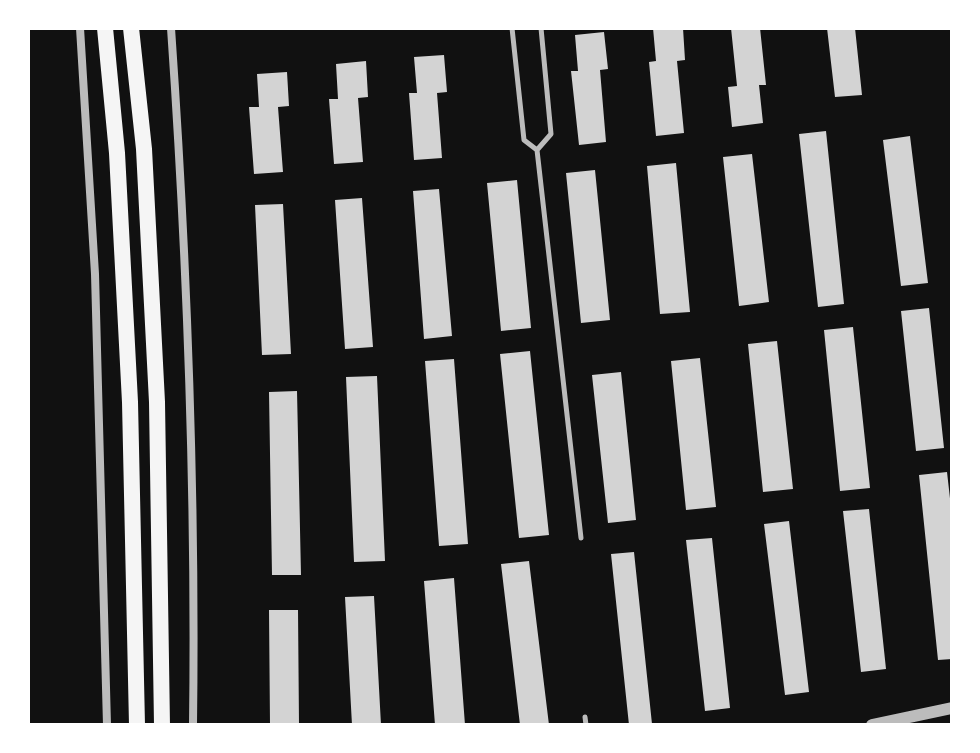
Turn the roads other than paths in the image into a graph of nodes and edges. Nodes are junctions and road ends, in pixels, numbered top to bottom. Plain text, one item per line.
1 (80, 28) edge
2 (105, 28) edge
3 (131, 28) edge
4 (171, 28) edge
5 (512, 28) edge
6 (541, 28) edge
7 (537, 150) junction
8 (581, 538) dead end
9 (952, 708) edge
10 (585, 717) dead end
11 (107, 725) edge
12 (137, 725) edge
13 (162, 725) edge
14 (193, 725) edge
15 (586, 725) edge
16 (872, 725) edge

1 - 11 street
2 - 12 main road
3 - 13 main road
4 - 14 street
5 - 7 lane
6 - 7 lane
7 - 8 lane
9 - 16 street
10 - 15 lane

